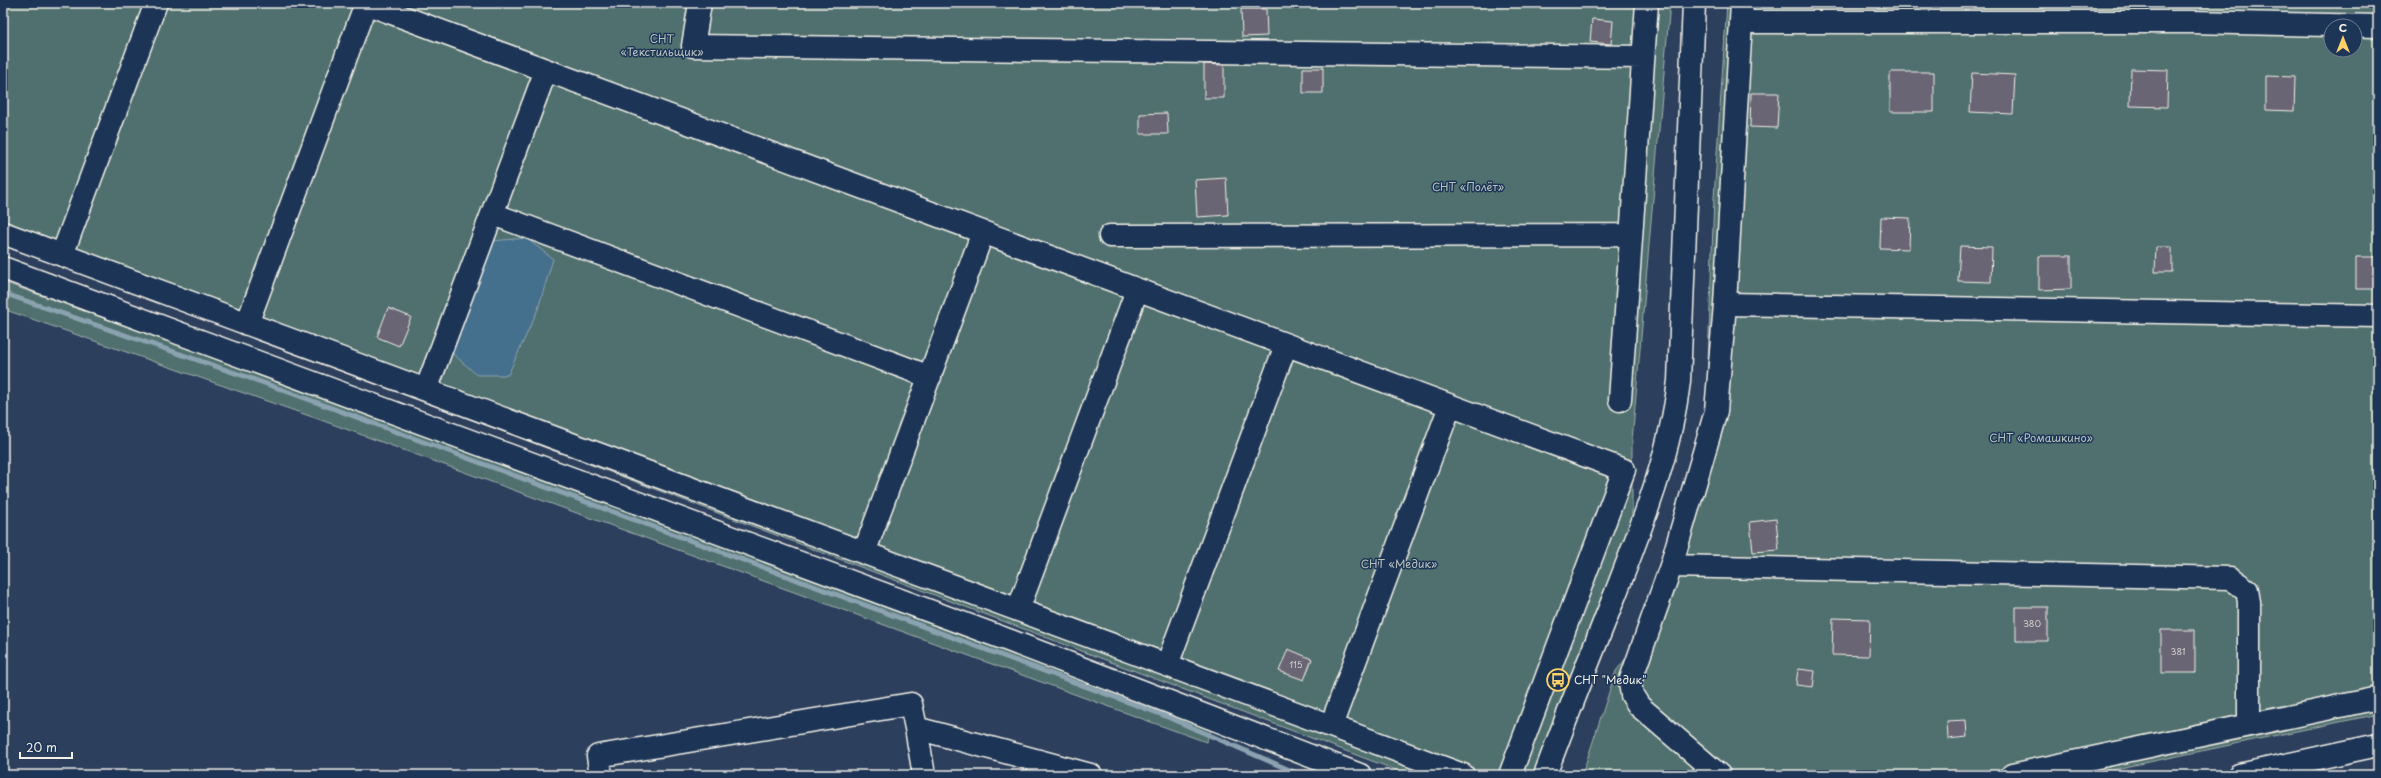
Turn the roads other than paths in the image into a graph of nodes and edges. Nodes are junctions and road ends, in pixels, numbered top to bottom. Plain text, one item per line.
1 (156, 3) edge
2 (365, 3) edge
3 (700, 3) edge
4 (1647, 3) edge
5 (1694, 3) edge
6 (1741, 12) edge
7 (2378, 26) edge
8 (1643, 57) junction
9 (546, 70) junction
10 (493, 214) junction
11 (983, 232) junction
12 (3, 233) edge
13 (1630, 235) junction
14 (1110, 236) dead end
15 (62, 255) junction
16 (3, 268) edge
17 (1138, 290) junction
18 (1725, 304) junction
19 (2378, 316) edge
20 (247, 324) junction
21 (1286, 345) junction
22 (930, 377) junction
23 (426, 390) junction
24 (1620, 400) dead end
25 (1450, 406) junction
26 (864, 553) junction
27 (1671, 566) junction
28 (1018, 610) junction
29 (1167, 665) junction
30 (2378, 698) edge
31 (2249, 725) junction
32 (1331, 726) junction
33 (916, 728) junction
34 (2378, 745) edge
35 (601, 775) edge
36 (924, 775) edge
37 (1091, 775) edge
38 (1360, 775) edge
39 (1463, 775) edge
40 (1510, 775) edge
41 (1545, 775) edge
42 (1719, 775) edge
43 (2012, 775) edge
44 (2239, 775) edge

1 - 15 street
2 - 9 street
2 - 20 street
3 - 8 street
4 - 8 street
5 - 41 street
6 - 7 street
6 - 18 street
8 - 13 street
9 - 10 street
9 - 11 street
10 - 22 street
10 - 23 street
11 - 17 street
11 - 22 street
12 - 15 street
13 - 14 street
13 - 24 street
15 - 20 street
16 - 38 street
17 - 21 street
17 - 28 street
18 - 19 street
18 - 27 street
20 - 23 street
21 - 25 street
21 - 29 street
22 - 26 street
23 - 26 street
25 - 32 street
25 - 40 street
26 - 28 street
27 - 31 street
27 - 42 street
28 - 29 street
29 - 32 street
30 - 31 street
31 - 43 street
32 - 39 street
33 - 35 street
33 - 36 street
33 - 37 street
34 - 44 street

